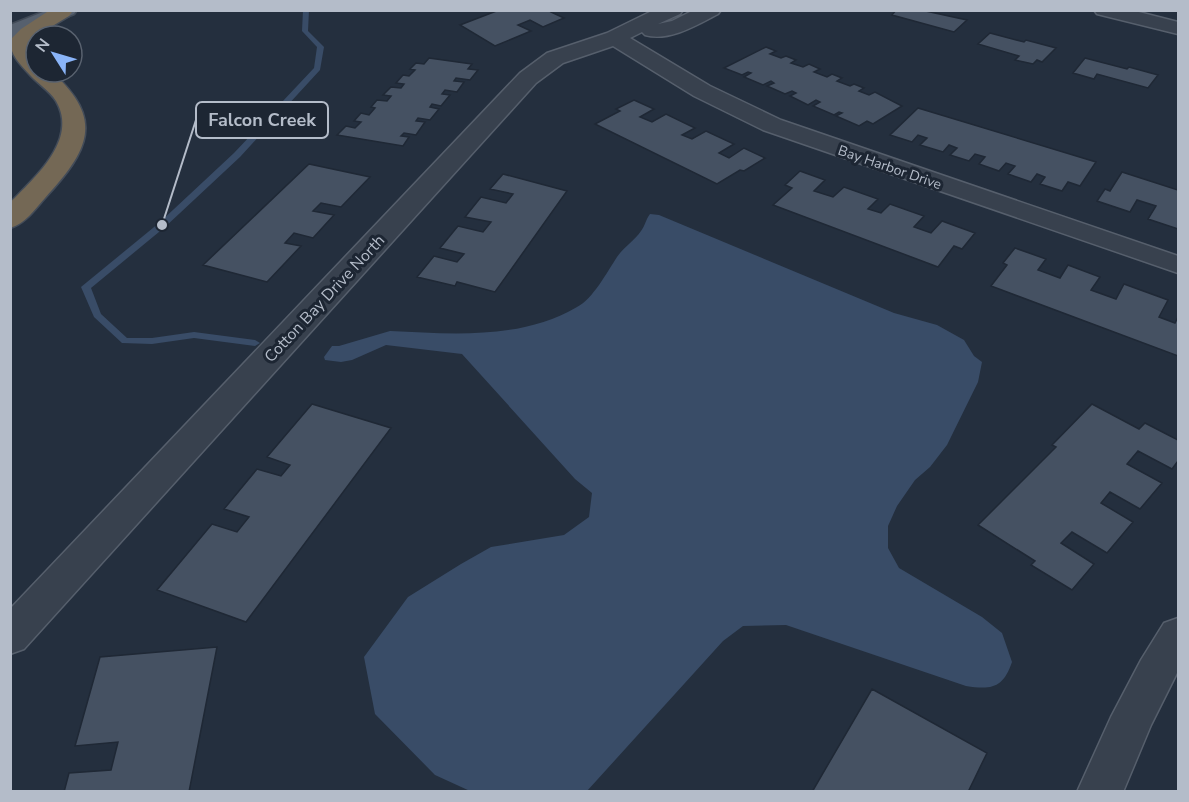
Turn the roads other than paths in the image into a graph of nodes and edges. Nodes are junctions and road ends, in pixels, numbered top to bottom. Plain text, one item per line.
1 (17, 10) edge
2 (673, 10) edge
3 (711, 10) edge
4 (1104, 10) edge
5 (65, 11) edge
6 (10, 13) edge
7 (43, 24) edge
8 (1179, 28) edge
9 (10, 33) edge
10 (24, 38) edge
11 (615, 38) junction
12 (24, 54) edge
13 (52, 84) edge
14 (10, 220) edge
15 (1179, 265) edge
16 (1179, 634) edge
17 (10, 638) edge
18 (1100, 792) edge

1 - 6 main road
2 - 11 street, Cotton Bay Drive North
3 - 11 street
4 - 8 street
5 - 7 highway
5 - 9 main road
10 - 12 highway
11 - 15 street, Bay Harbor Drive
11 - 17 street, Cotton Bay Drive North
13 - 14 highway
16 - 18 street

